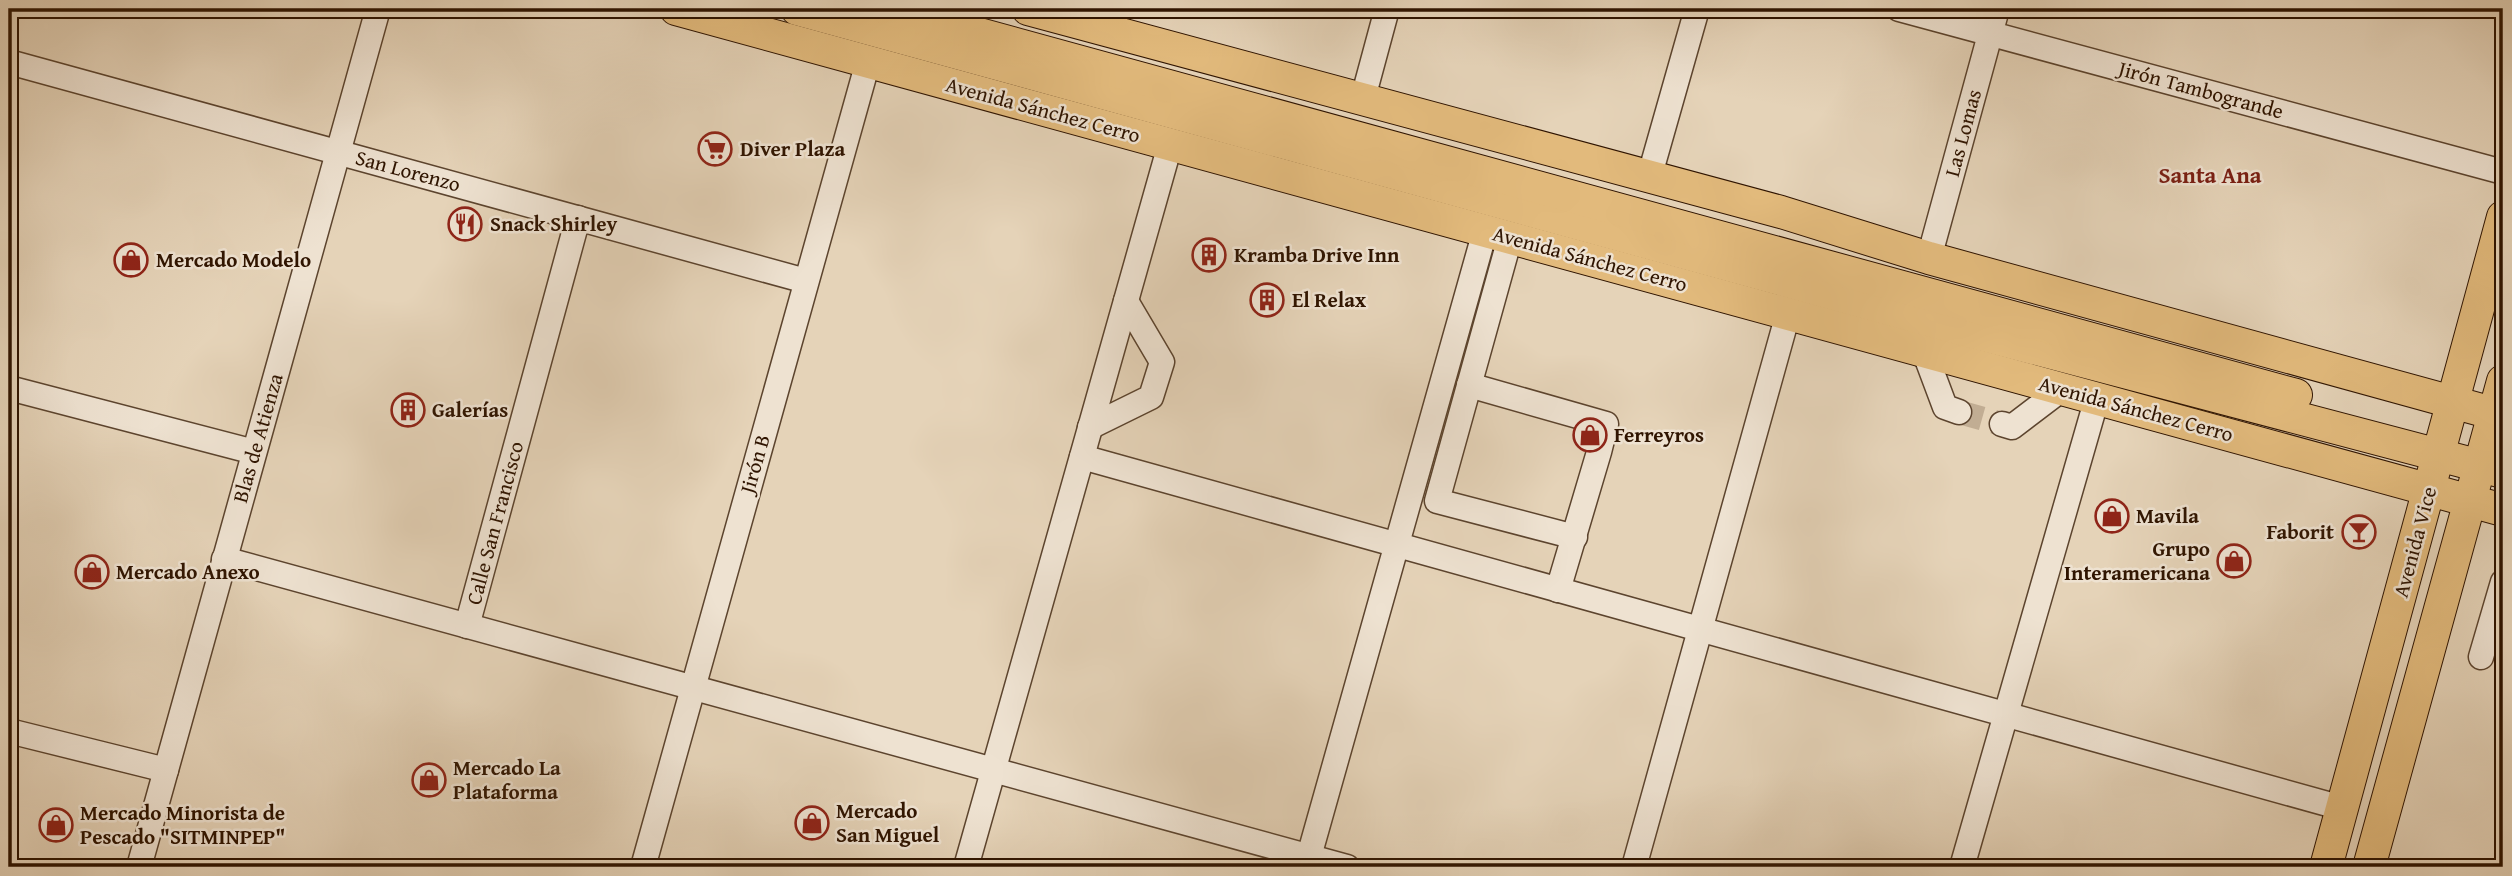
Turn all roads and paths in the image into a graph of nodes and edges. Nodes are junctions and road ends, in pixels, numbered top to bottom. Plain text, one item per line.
1 (378, 9) edge
2 (676, 9) edge
3 (797, 9) edge
4 (888, 9) edge
5 (1028, 9) edge
6 (1387, 9) edge
7 (1697, 9) edge
8 (1899, 9) edge
9 (1997, 9) edge
10 (1991, 33) junction
11 (9, 62) edge
12 (868, 62) junction
13 (1363, 98) junction
14 (1266, 136) junction
15 (1170, 145) junction
16 (338, 152) junction
17 (2503, 172) edge
18 (1649, 178) junction
19 (1325, 187) junction
20 (2503, 217) edge
21 (578, 218) junction
22 (1498, 234) junction
23 (1930, 258) junction
24 (806, 281) junction
25 (1126, 301) junction
26 (1788, 314) junction
27 (2160, 321) junction
28 (1821, 323) junction
29 (1972, 332) junction
30 (1924, 351) junction
31 (2224, 376) junction
32 (2152, 381) junction
33 (2503, 381) edge
34 (1469, 385) junction
35 (9, 388) edge
36 (2063, 389) junction
37 (2096, 398) junction
38 (2453, 402) junction
39 (1959, 412) tunnel mouth
40 (2499, 415) edge
41 (2001, 424) tunnel mouth
42 (1090, 427) junction
43 (2227, 434) junction
44 (2442, 445) junction
45 (254, 452) junction
46 (1082, 457) junction
47 (2493, 459) edge
48 (2430, 490) junction
49 (2470, 501) junction
50 (2503, 510) edge
51 (1574, 537) junction
52 (1397, 545) junction
53 (224, 559) junction
54 (2503, 582) edge
55 (1558, 590) junction
56 (2498, 617) edge
57 (467, 626) junction
58 (1701, 629) junction
59 (2482, 657) dead end
60 (692, 687) junction
61 (2006, 714) junction
62 (9, 731) edge
63 (166, 770) junction
64 (993, 770) junction
65 (2342, 808) junction
66 (1307, 862) edge
67 (139, 867) edge
68 (643, 867) edge
69 (966, 867) edge
70 (1347, 867) edge
71 (1634, 867) edge
72 (1962, 867) edge
73 (2326, 867) edge
74 (2369, 867) edge

1 - 16 street, Blas de Atienza
2 - 12 main road, Avenida Sánchez Cerro
3 - 14 main road, Avenida Sánchez Cerro
4 - 31 main road, Avenida Sánchez Cerro
5 - 13 main road
6 - 13 street
7 - 18 street
8 - 10 street, Jirón Tambogrande
9 - 10 street, Las Lomas
10 - 17 street, Jirón Tambogrande
10 - 23 street, Las Lomas
11 - 16 street, San Lorenzo
12 - 15 main road, Avenida Sánchez Cerro
12 - 24 street, Jirón B
13 - 18 main road
14 - 19 main road
14 - 29 main road, Avenida Sánchez Cerro
15 - 19 main road, Avenida Sánchez Cerro
15 - 25 street
16 - 21 street, San Lorenzo
16 - 45 street, Blas de Atienza
18 - 23 main road
19 - 22 main road, Avenida Sánchez Cerro
20 - 38 main road, Avenida Vice
21 - 24 street, San Lorenzo
21 - 57 street, Calle San Francisco
22 - 26 main road, Avenida Sánchez Cerro
22 - 34 street
22 - 52 street
23 - 27 main road
24 - 60 street, Jirón B
25 - 42 street
25 - 42 street
26 - 28 main road, Avenida Sánchez Cerro
26 - 58 street
27 - 31 main road
27 - 38 main road
28 - 29 main road
28 - 30 main road, Avenida Sánchez Cerro
29 - 32 main road, Avenida Sánchez Cerro
30 - 36 main road, Avenida Sánchez Cerro
30 - 39 street
31 - 44 main road, Avenida Sánchez Cerro
32 - 43 main road
32 - 44 main road, Avenida Sánchez Cerro
33 - 40 main road, Avenida Vice
34 - 51 street
34 - 51 street
35 - 45 street
36 - 37 main road, Avenida Sánchez Cerro
36 - 41 street
37 - 43 main road, Avenida Sánchez Cerro
37 - 61 street
38 - 40 main road
38 - 44 main road, Avenida Vice
40 - 47 main road, Avenida Vice
42 - 46 street
43 - 48 main road, Avenida Sánchez Cerro
44 - 47 main road, Avenida Sánchez Cerro
44 - 48 main road, Avenida Vice
45 - 53 street, Blas de Atienza
46 - 52 street
46 - 64 street
47 - 49 main road, Avenida Vice
48 - 49 main road, Avenida Sánchez Cerro
48 - 65 main road, Avenida Vice
49 - 50 main road, Avenida Sánchez Cerro
49 - 74 main road, Avenida Vice
51 - 55 street
52 - 55 street
52 - 66 street
53 - 57 street
53 - 63 street, Blas de Atienza
54 - 56 street
55 - 58 street
56 - 59 street
57 - 60 street
58 - 61 street
58 - 71 street
60 - 64 street
60 - 68 street, Jirón B
61 - 65 street
61 - 72 street
62 - 63 street
63 - 67 street, Blas de Atienza
64 - 66 street
64 - 69 street
65 - 73 main road, Avenida Vice
66 - 70 street

